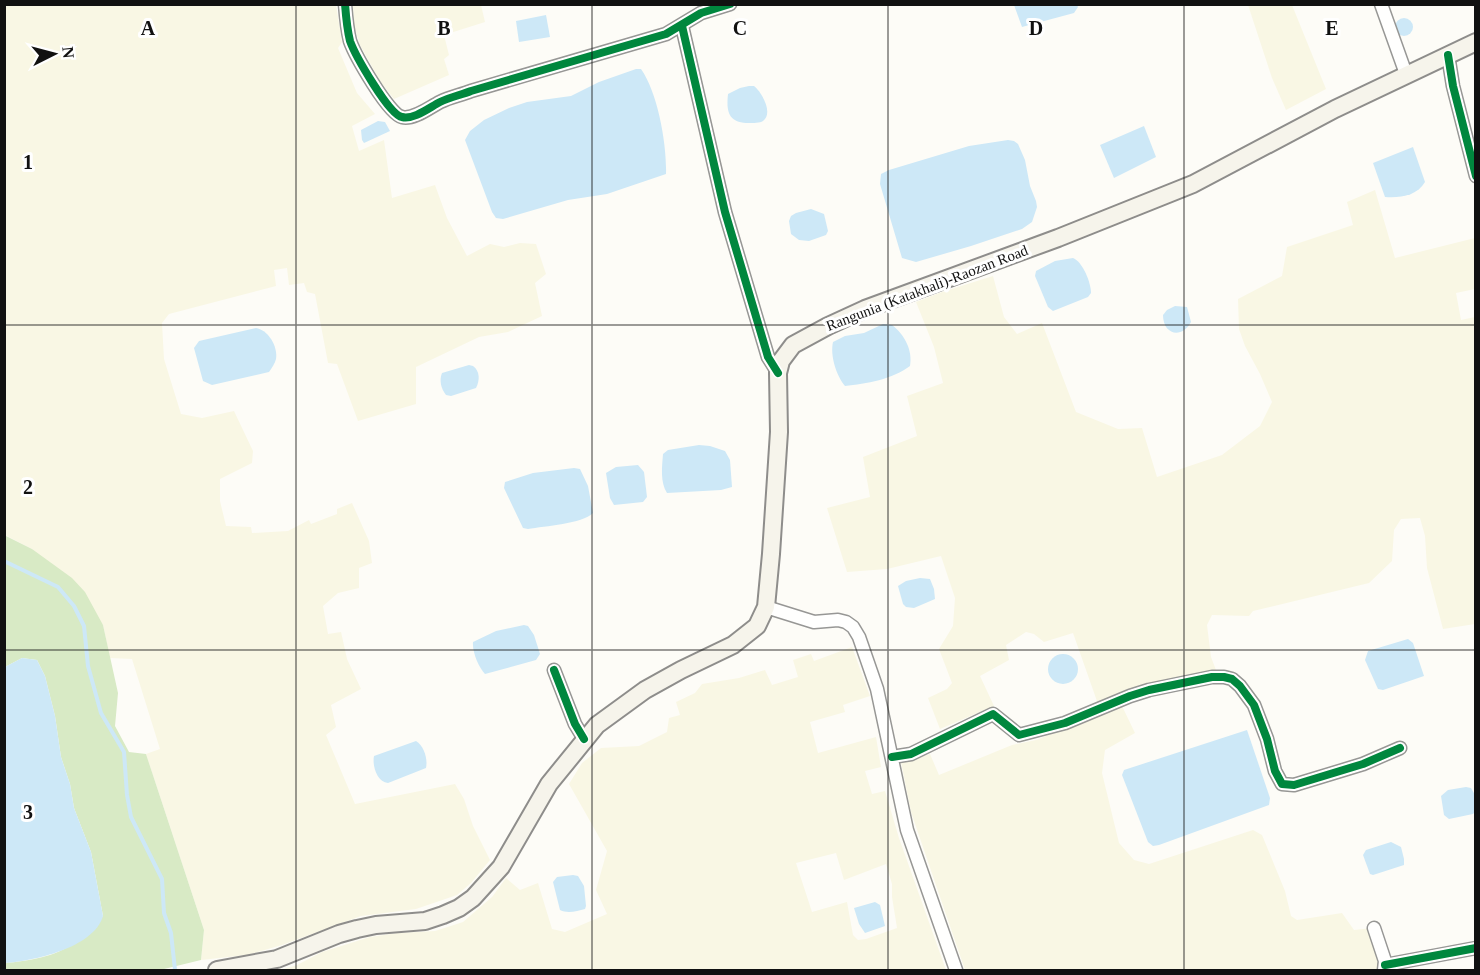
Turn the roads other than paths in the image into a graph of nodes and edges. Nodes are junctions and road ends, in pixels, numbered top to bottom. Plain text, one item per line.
1 (345, 4) edge
2 (730, 4) edge
3 (1381, 4) edge
4 (682, 26) junction
5 (1476, 42) edge
6 (1448, 54) junction
7 (1406, 74) junction
8 (1476, 176) edge
9 (778, 373) junction
10 (766, 607) junction
11 (554, 670) dead end
12 (584, 739) junction
13 (1400, 748) dead end
14 (892, 757) junction
15 (1374, 928) dead end
16 (1476, 948) edge
17 (278, 965) edge
18 (1384, 968) edge
19 (217, 970) edge
20 (956, 970) edge

1 - 4 street
2 - 4 street
3 - 7 street
4 - 9 street
5 - 6 main road, Rangunia (Katakhali)-Raozan Road
6 - 7 main road, Rangunia (Katakhali)-Raozan Road
6 - 8 street
7 - 9 main road, Rangunia (Katakhali)-Raozan Road
9 - 10 main road, Rangunia (Katakhali)-Raozan Road
10 - 12 main road, Rangunia (Katakhali)-Raozan Road
10 - 14 street
11 - 12 street
12 - 17 main road, Rangunia (Katakhali)-Raozan Road
13 - 14 street
14 - 20 street
15 - 18 street
16 - 18 street
17 - 19 main road, Rangunia (Katakhali)-Raozan Road

